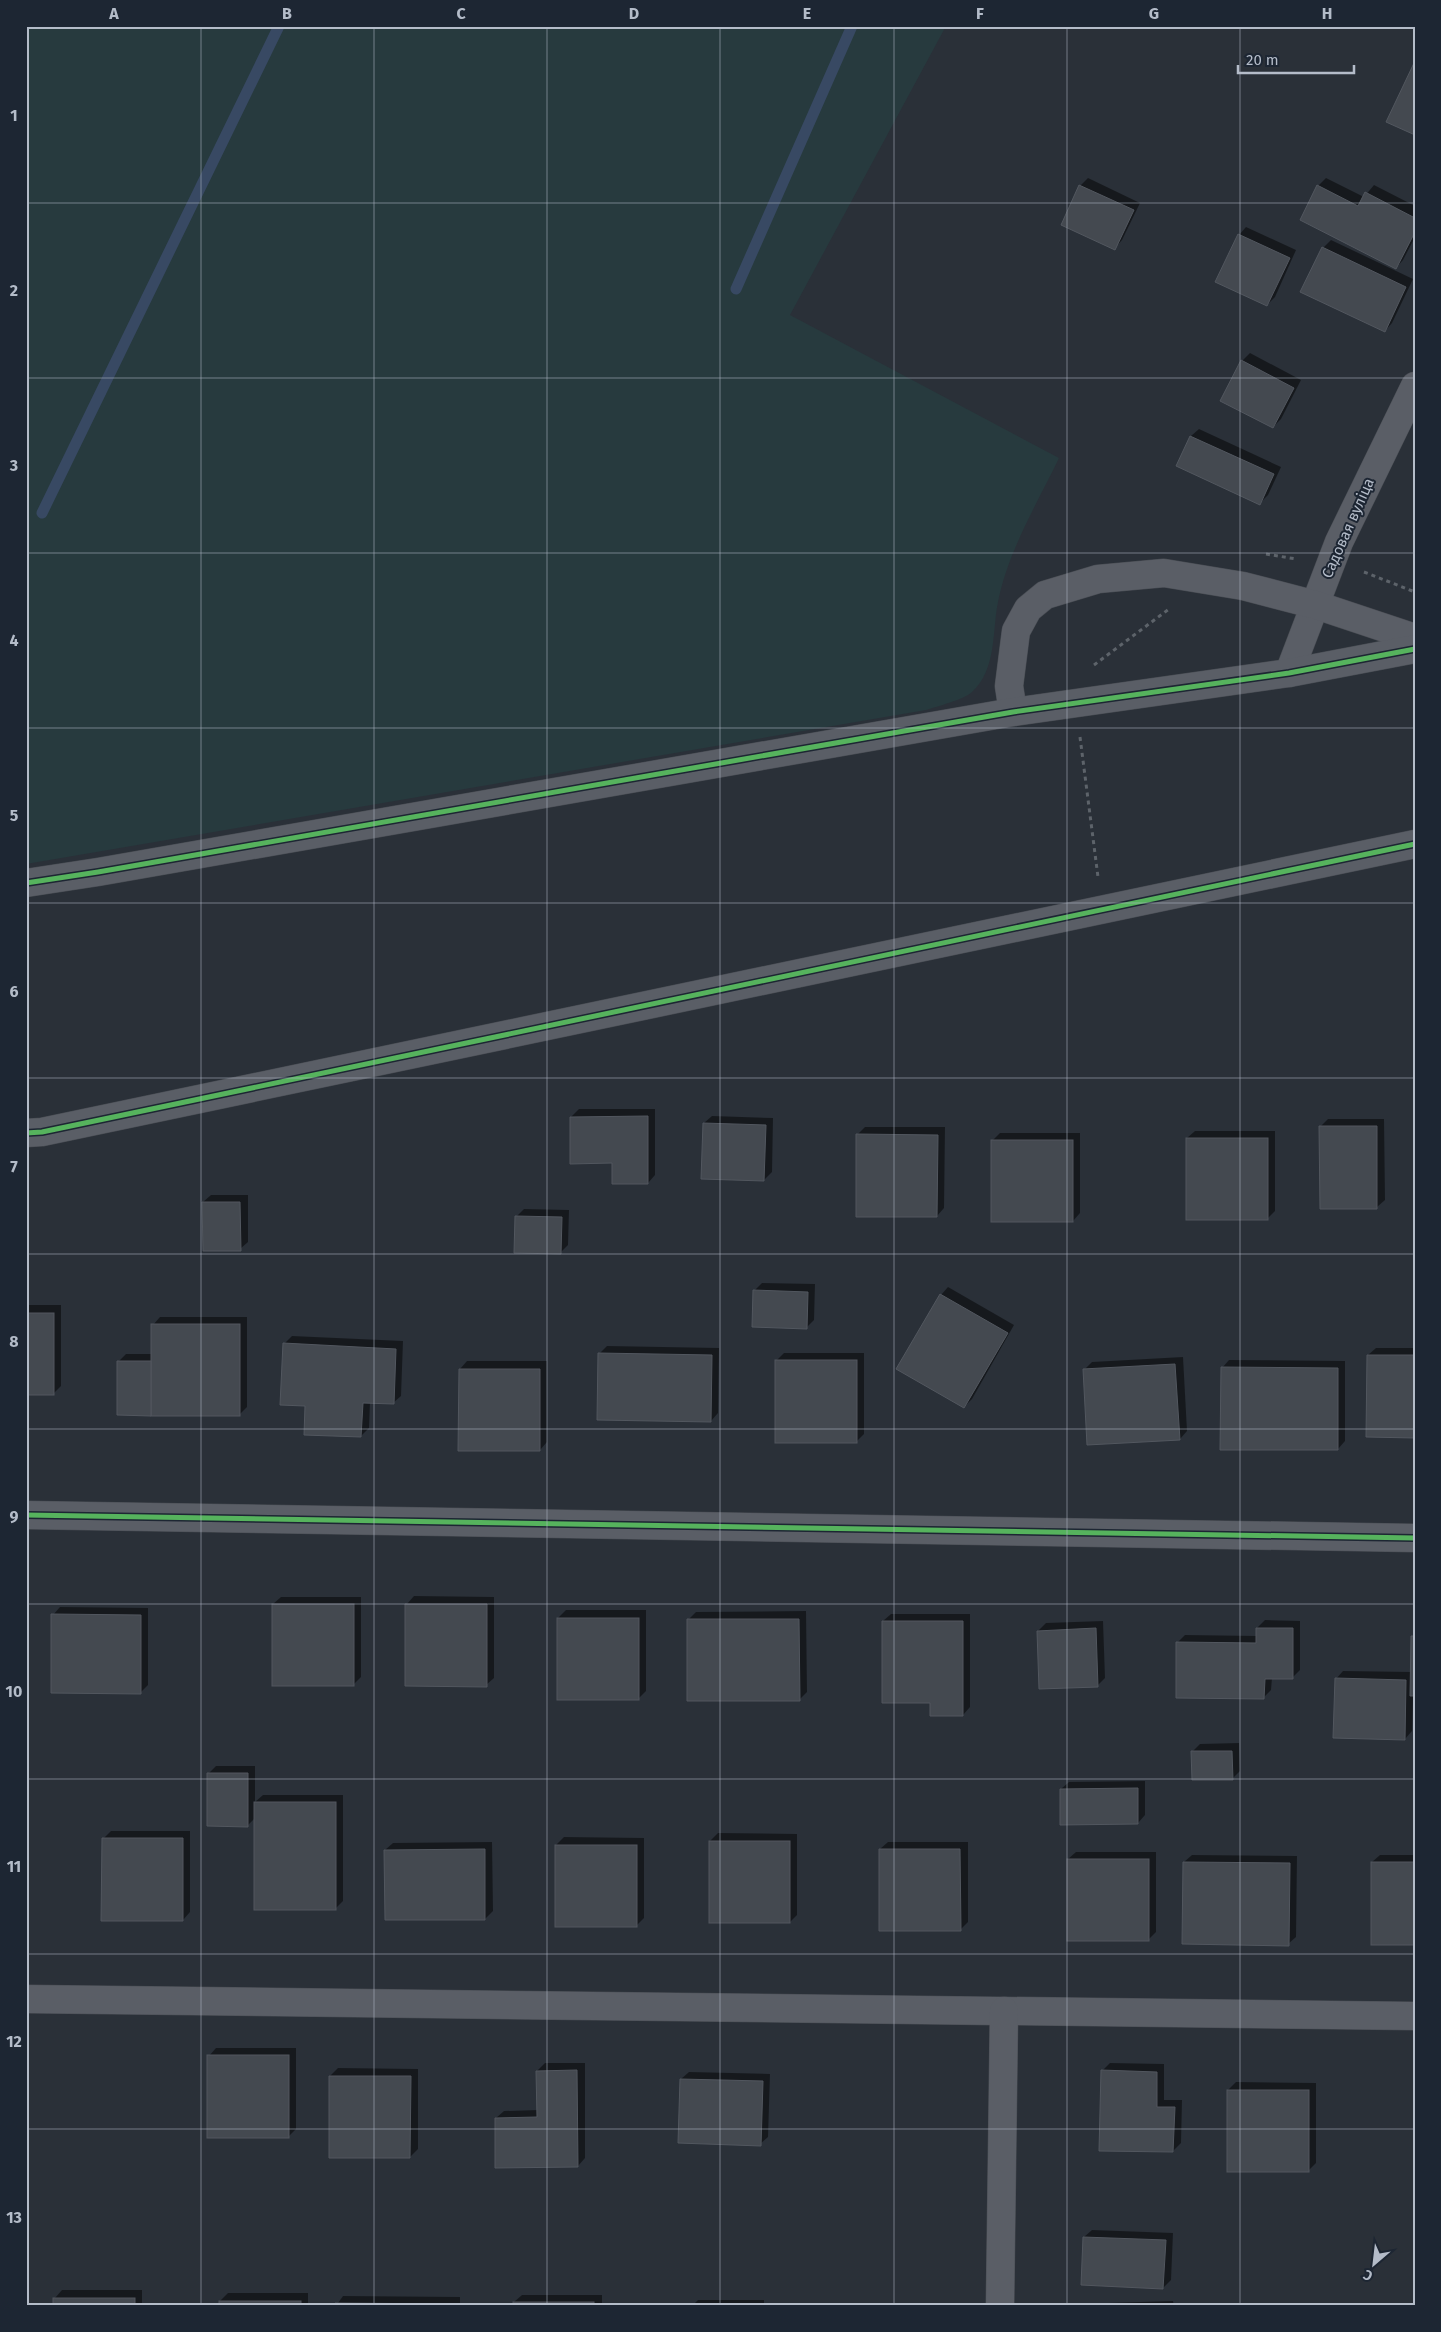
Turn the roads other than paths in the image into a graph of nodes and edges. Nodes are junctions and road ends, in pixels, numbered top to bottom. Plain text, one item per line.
1 (1415, 386) edge
2 (1316, 605) junction
3 (1415, 638) edge
4 (1415, 650) edge
5 (1290, 672) junction
6 (1013, 712) junction
7 (1415, 844) edge
8 (26, 883) edge
9 (26, 1133) edge
10 (26, 1515) edge
11 (1415, 1538) edge
12 (26, 1999) edge
13 (1004, 2011) junction
14 (1415, 2016) edge
15 (1000, 2306) edge

1 - 2 street, Садовая вуліца
2 - 3 street
2 - 5 street, Садовая вуліца
2 - 6 street
4 - 5 street
5 - 6 street
6 - 8 street
7 - 9 street
10 - 11 street
12 - 13 street
13 - 14 street
13 - 15 street

